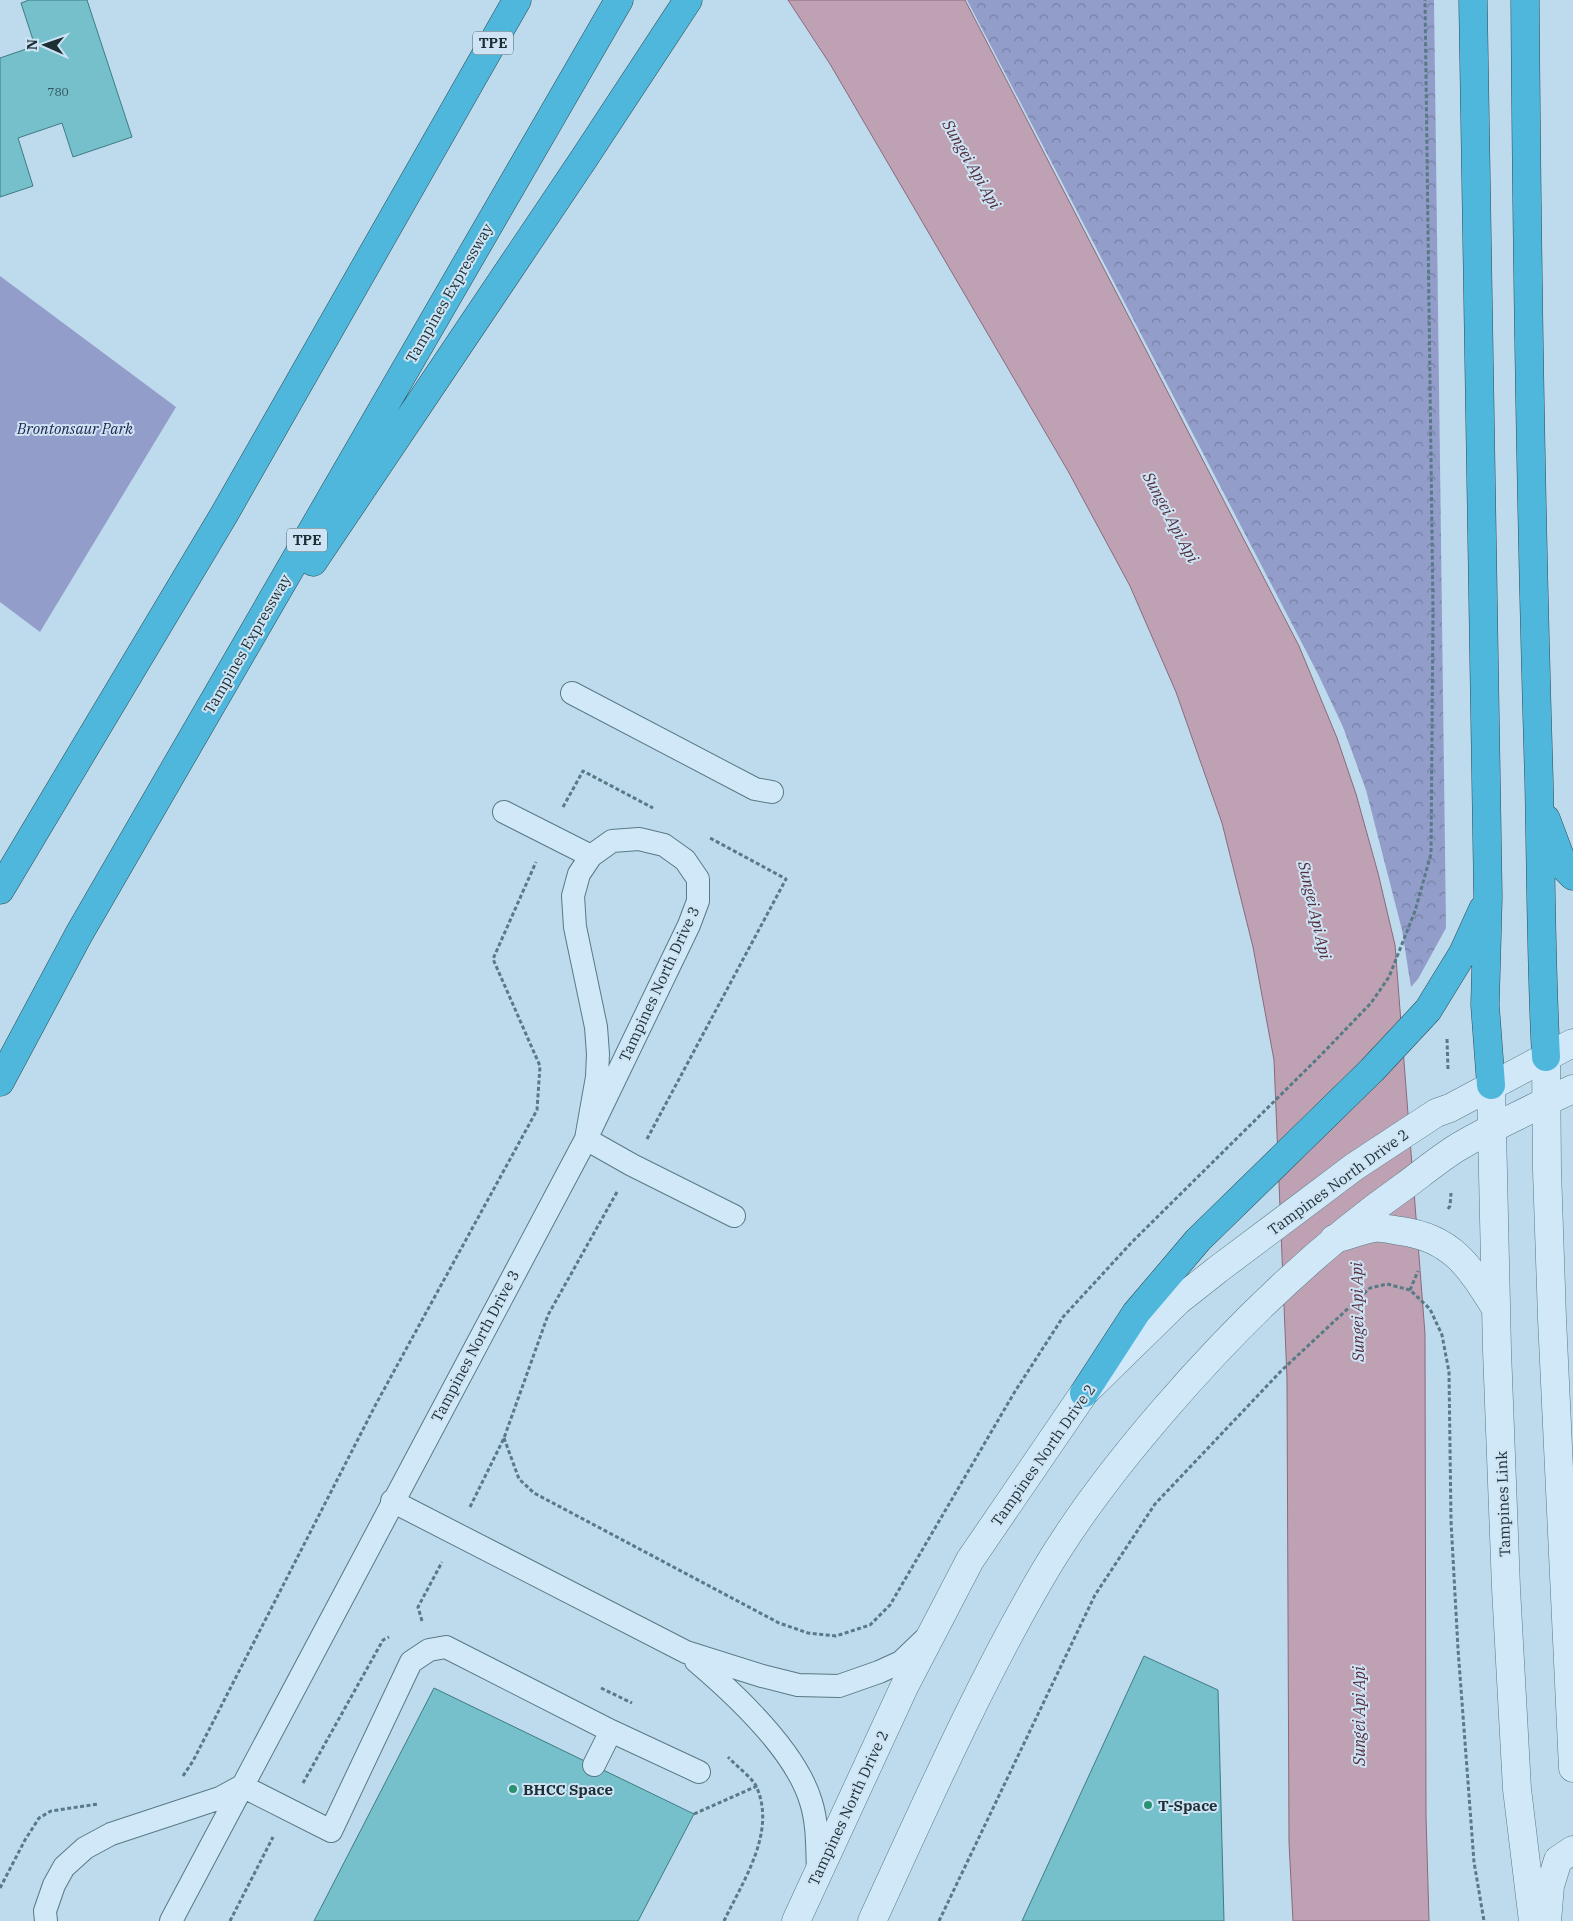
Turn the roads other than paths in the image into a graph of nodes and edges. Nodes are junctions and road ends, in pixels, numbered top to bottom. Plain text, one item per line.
1 (499, 0) edge
2 (517, 0) edge
3 (619, 0) edge
4 (688, 0) edge
5 (1473, 0) edge
6 (1524, 0) edge
7 (469, 85) junction
8 (572, 693) dead end
9 (180, 760) junction
10 (772, 792) dead end
11 (1539, 798) junction
12 (504, 812) dead end
13 (591, 856) junction
14 (1573, 876) edge
15 (0, 890) edge
16 (1488, 897) junction
17 (1573, 1043) edge
18 (1546, 1057) junction
19 (0, 1082) edge
20 (1491, 1085) junction
21 (1573, 1088) edge
22 (1547, 1102) junction
23 (1491, 1128) junction
24 (586, 1138) junction
25 (734, 1216) dead end
26 (1334, 1239) junction
27 (1496, 1308) junction
28 (1084, 1392) junction
29 (392, 1501) junction
30 (933, 1632) junction
31 (686, 1652) junction
32 (611, 1731) junction
33 (594, 1765) dead end
34 (1573, 1768) edge
35 (699, 1772) dead end
36 (242, 1786) junction
37 (1573, 1850) edge
38 (818, 1871) junction
39 (46, 1921) edge
40 (171, 1921) edge
41 (796, 1921) edge
42 (872, 1921) edge
43 (1533, 1921) edge
44 (1547, 1921) edge

1 - 7 highway
2 - 7 highway, TPE
3 - 9 highway, Tampines Expressway / TPE
4 - 9 highway
5 - 16 highway
6 - 11 highway
7 - 15 highway, TPE
8 - 10 lane
9 - 19 highway, Tampines Expressway / TPE
11 - 14 highway
11 - 18 highway
12 - 13 lane
13 - 24 lane, Tampines North Drive 3
13 - 24 lane, Tampines North Drive 3
16 - 20 highway
16 - 28 highway
17 - 18 street, Tampines North Drive 2
18 - 20 street, Tampines North Drive 2
18 - 22 street
20 - 23 street, Tampines Link
20 - 28 street, Tampines North Drive 2
21 - 22 street
22 - 23 street
22 - 34 street
23 - 26 street
23 - 27 street, Tampines Link
24 - 25 lane
24 - 29 lane, Tampines North Drive 3
26 - 27 street
26 - 42 street
27 - 43 street, Tampines Link
28 - 30 street, Tampines North Drive 2
29 - 31 lane
29 - 36 lane, Tampines North Drive 3
30 - 31 lane
30 - 38 street, Tampines North Drive 2
31 - 38 lane
32 - 33 lane
32 - 35 lane
32 - 36 lane
36 - 39 lane
36 - 40 lane, Tampines North Drive 3
37 - 44 street
38 - 41 street, Tampines North Drive 2

